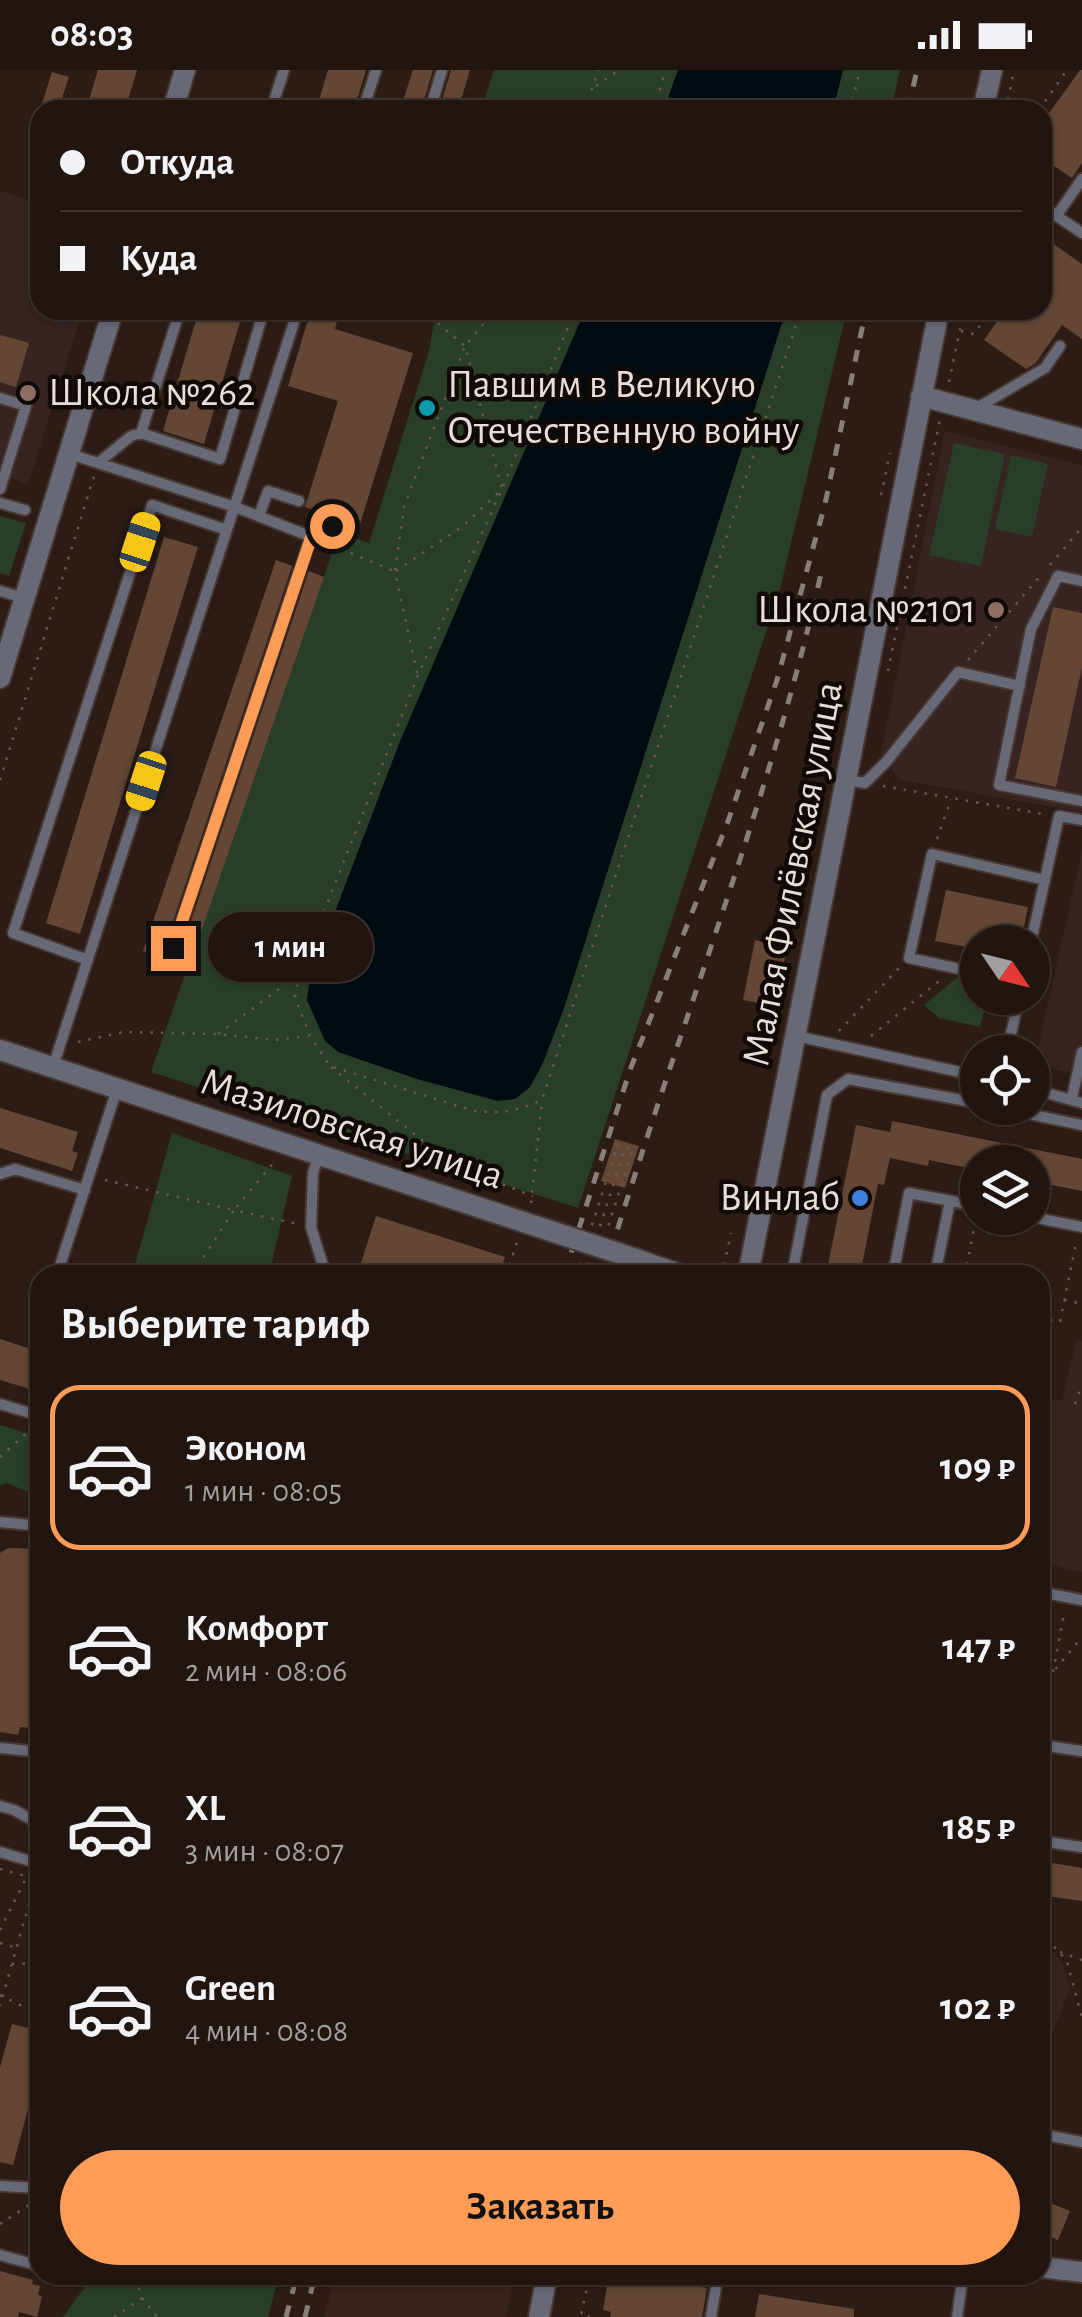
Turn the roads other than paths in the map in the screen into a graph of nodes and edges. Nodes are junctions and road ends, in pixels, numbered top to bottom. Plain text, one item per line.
1 (185, 70) edge
2 (284, 70) edge
3 (376, 70) edge
4 (442, 70) edge
5 (992, 70) edge
6 (176, 100) edge
7 (274, 100) edge
8 (366, 100) edge
9 (433, 100) edge
10 (985, 100) edge
11 (1082, 179) edge
12 (1052, 212) edge
13 (1057, 215) junction
14 (1082, 233) edge
15 (109, 320) edge
16 (177, 320) edge
17 (261, 320) edge
18 (295, 320) edge
19 (938, 320) edge
20 (1060, 346) dead end
21 (921, 396) junction
22 (0, 398) edge
23 (974, 409) junction
24 (141, 434) junction
25 (1082, 438) edge
26 (68, 454) junction
27 (98, 464) junction
28 (0, 489) edge
29 (298, 501) dead end
30 (0, 503) edge
31 (235, 507) junction
32 (25, 510) dead end
33 (258, 516) junction
34 (332, 526) dead end
35 (227, 530) junction
36 (311, 538) junction
37 (1082, 581) edge
38 (0, 591) edge
39 (24, 599) junction
40 (0, 678) edge
41 (1020, 686) junction
42 (848, 780) junction
43 (1082, 802) edge
44 (1082, 820) edge
45 (1045, 880) junction
46 (1035, 925) edge
47 (173, 948) dead end
48 (88, 960) junction
49 (960, 969) edge
50 (796, 1036) junction
51 (0, 1050) edge
52 (1082, 1052) edge
53 (53, 1068) junction
54 (960, 1072) edge
55 (117, 1089) junction
56 (1050, 1094) edge
57 (960, 1100) edge
58 (1077, 1101) edge
59 (1050, 1118) edge
60 (1082, 1125) edge
61 (319, 1154) junction
62 (0, 1174) edge
63 (84, 1190) junction
64 (950, 1201) junction
65 (960, 1204) edge
66 (1050, 1221) edge
67 (1080, 1227) edge
68 (60, 1265) edge
69 (323, 1265) edge
70 (653, 1265) edge
71 (750, 1265) edge
72 (794, 1265) edge
73 (895, 1265) edge
74 (937, 1265) edge
75 (0, 1404) edge
76 (30, 1413) edge
77 (0, 1522) edge
78 (30, 1525) edge
79 (1050, 1594) edge
80 (1082, 1600) edge
81 (1050, 1746) edge
82 (0, 1748) edge
83 (30, 1751) edge
84 (1082, 1751) edge
85 (0, 1806) edge
86 (30, 1819) edge
87 (1050, 1842) edge
88 (1082, 1847) edge
89 (0, 1852) edge
90 (30, 1861) edge
91 (1050, 2136) edge
92 (1082, 2142) edge
93 (0, 2186) edge
94 (30, 2188) edge
95 (0, 2255) edge
96 (30, 2263) edge
97 (1050, 2267) edge
98 (1082, 2272) edge
99 (545, 2285) edge
100 (716, 2285) edge
101 (962, 2285) edge
102 (538, 2317) edge
103 (711, 2317) edge
104 (957, 2317) edge

1 - 6 street
2 - 7 lane
3 - 8 lane
4 - 9 lane
5 - 10 street
11 - 13 lane
12 - 13 lane
13 - 14 lane
15 - 26 street
16 - 24 lane
17 - 24 lane
18 - 31 lane
19 - 21 street, Малая Филёвская улица
20 - 23 lane
21 - 23 street
21 - 42 street, Малая Филёвская улица
22 - 28 lane
23 - 25 street
24 - 27 lane
26 - 27 lane
26 - 39 street
27 - 31 lane
29 - 33 lane
30 - 32 lane
31 - 33 lane
31 - 35 lane
33 - 36 lane
34 - 36 lane
35 - 48 lane
35 - 48 lane
36 - 47 lane
37 - 41 lane
38 - 39 lane
39 - 40 street
41 - 42 lane
41 - 43 lane
42 - 50 street, Малая Филёвская улица
44 - 45 lane
45 - 46 lane
45 - 49 lane
48 - 53 lane
50 - 54 lane
50 - 71 street, Малая Филёвская улица
51 - 53 street, Мазиловская улица
52 - 58 lane
53 - 55 street, Мазиловская улица
55 - 61 street, Мазиловская улица
55 - 63 lane
56 - 58 lane
57 - 72 lane
59 - 60 lane
61 - 69 lane
61 - 70 street, Мазиловская улица, bridge
62 - 63 lane
63 - 68 lane
64 - 65 lane
64 - 73 lane
64 - 74 lane
66 - 67 lane
75 - 76 lane
77 - 78 lane
79 - 80 lane
81 - 84 lane
82 - 83 lane
85 - 86 lane
87 - 88 lane
89 - 90 lane
91 - 92 lane
93 - 94 lane
95 - 96 lane
97 - 98 street
99 - 102 street
100 - 103 lane
101 - 104 lane

